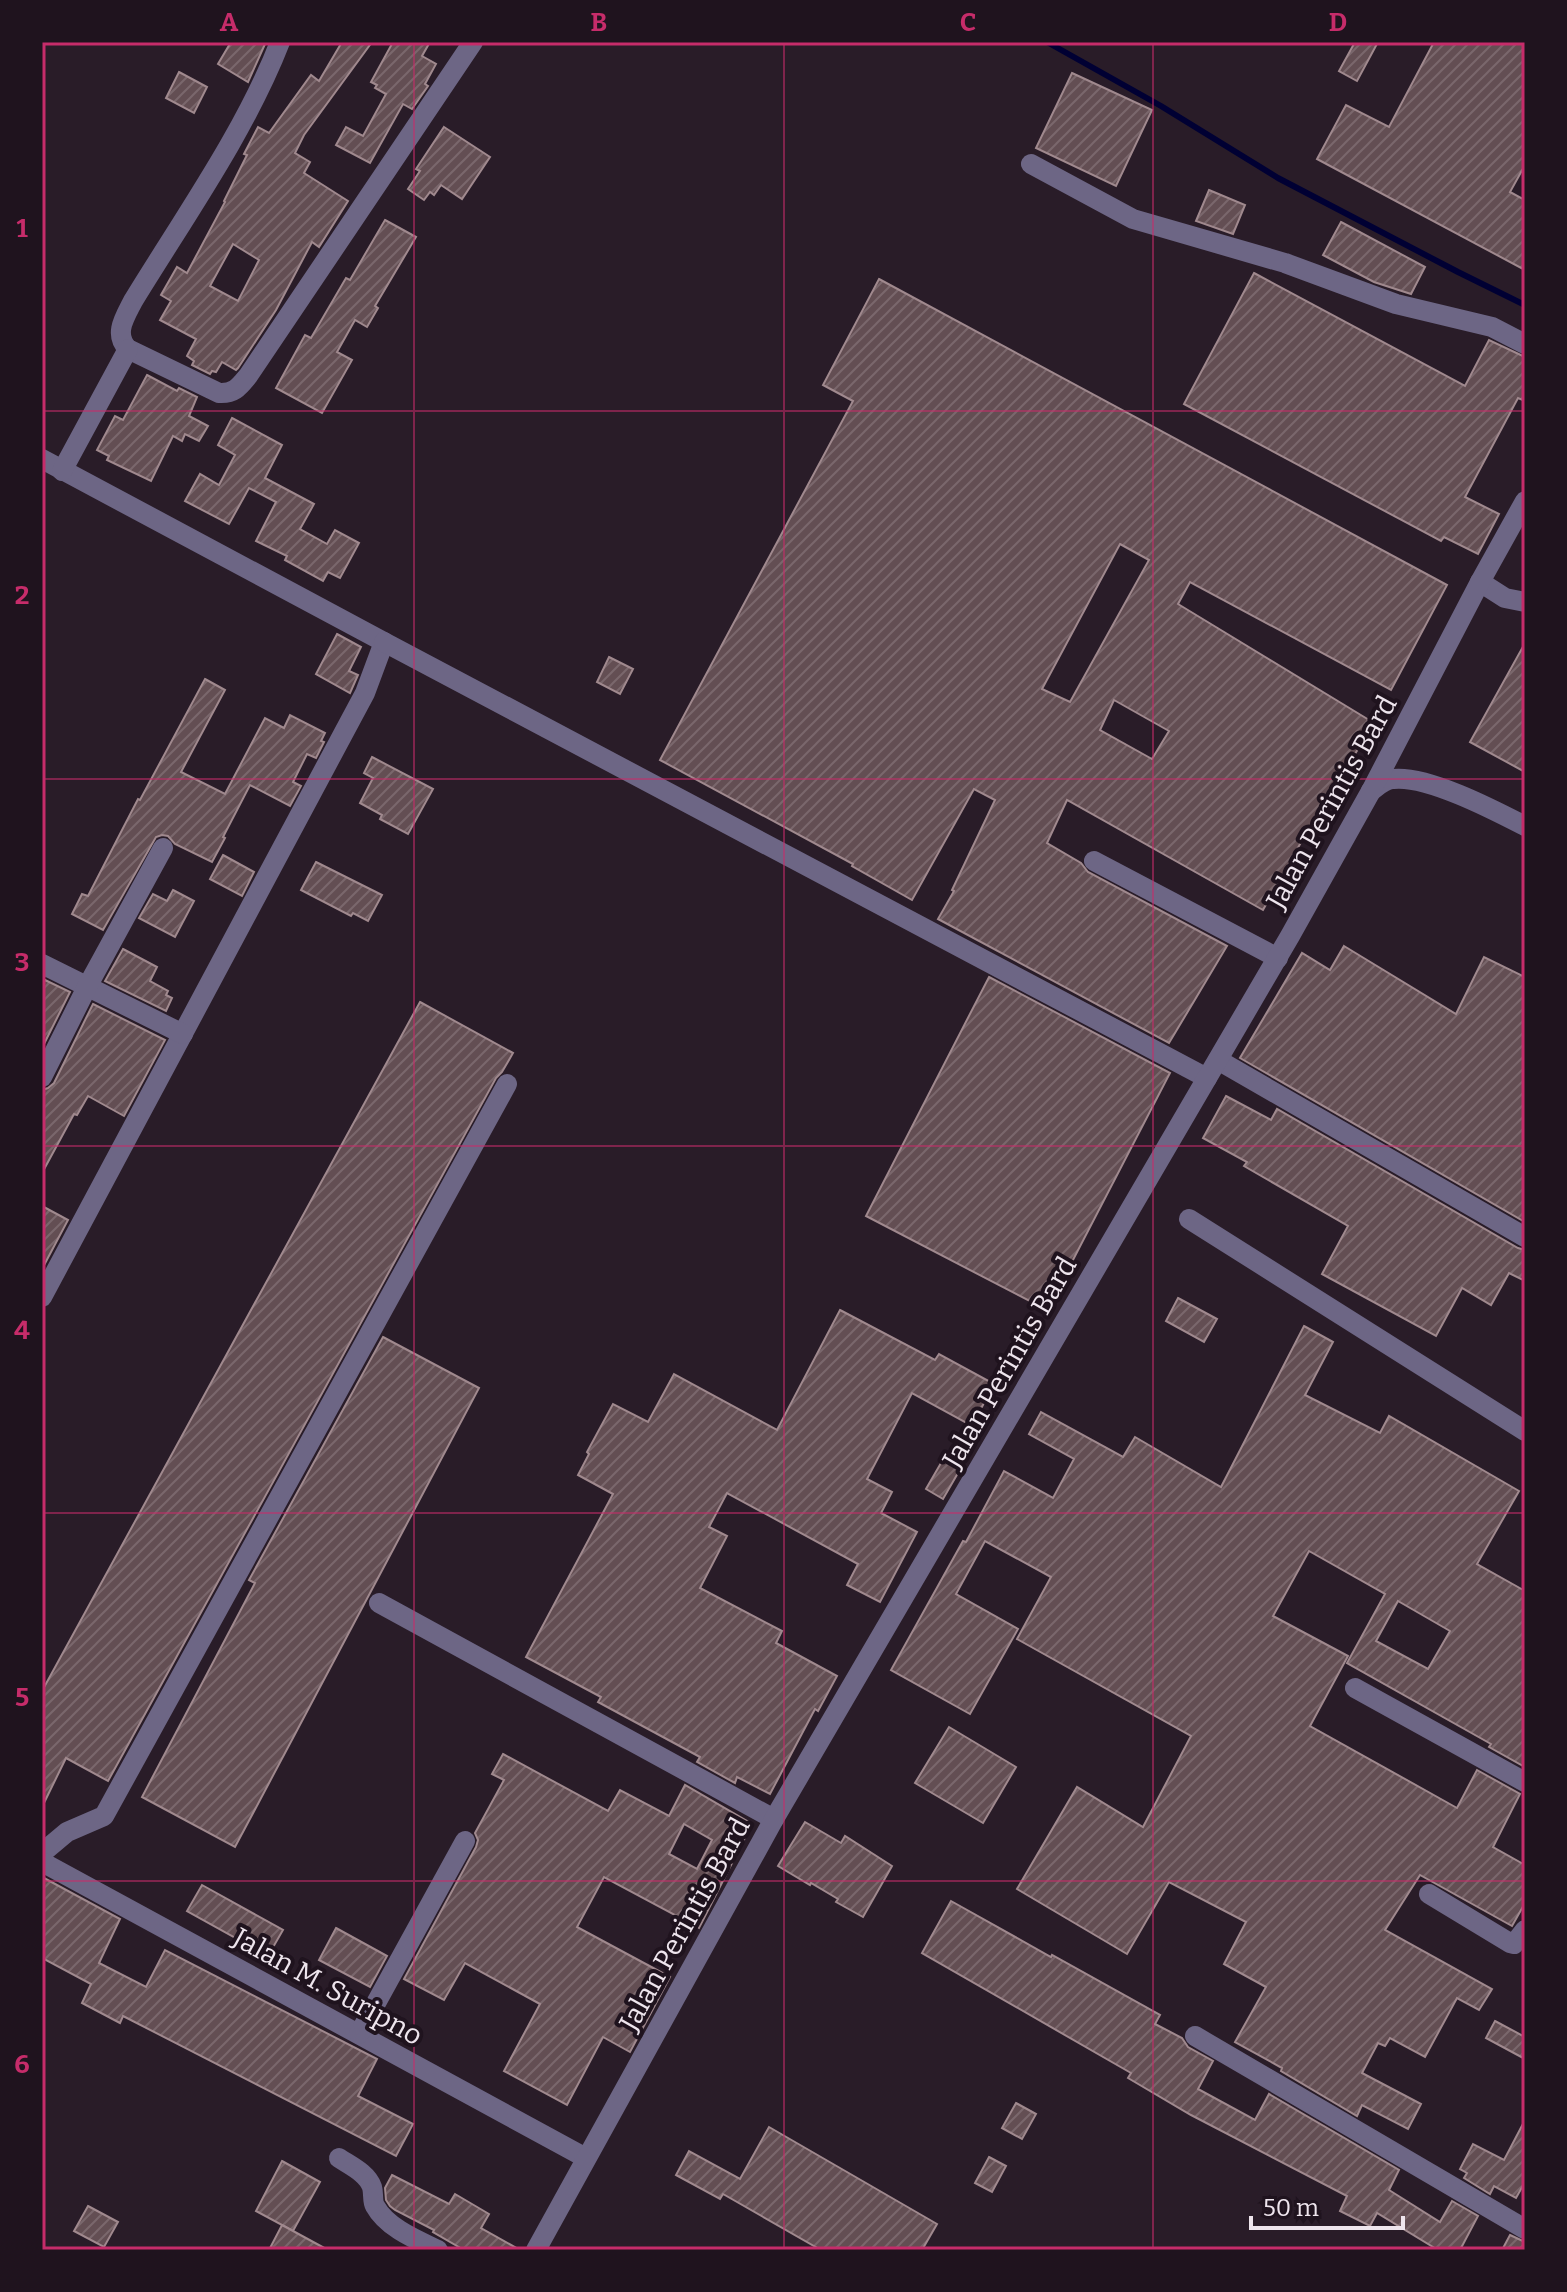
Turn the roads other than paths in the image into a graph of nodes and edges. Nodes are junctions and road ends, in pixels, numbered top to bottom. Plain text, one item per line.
1 (473, 42) edge
2 (277, 43) edge
3 (1031, 164) dead end
4 (1525, 344) edge
5 (128, 349) junction
6 (42, 459) edge
7 (62, 471) junction
8 (1525, 501) edge
9 (1480, 582) junction
10 (1525, 602) edge
11 (384, 642) junction
12 (1371, 791) junction
13 (1525, 826) edge
14 (163, 848) dead end
15 (1094, 861) dead end
16 (1278, 958) junction
17 (42, 964) edge
18 (87, 987) junction
19 (183, 1034) junction
20 (1218, 1060) junction
21 (42, 1077) edge
22 (1207, 1078) junction
23 (507, 1084) dead end
24 (1189, 1219) dead end
25 (1525, 1237) edge
26 (42, 1297) edge
27 (1525, 1431) edge
28 (379, 1603) dead end
29 (1355, 1688) dead end
30 (1525, 1782) edge
31 (774, 1819) junction
32 (465, 1841) dead end
33 (42, 1853) edge
34 (42, 1862) edge
35 (1429, 1894) dead end
36 (1525, 1930) edge
37 (359, 2034) junction
38 (1195, 2036) dead end
39 (339, 2158) dead end
40 (586, 2158) junction
41 (1525, 2229) edge
42 (438, 2250) edge
43 (536, 2250) edge

1 - 5 street
2 - 5 street
3 - 4 street
5 - 7 street
6 - 7 street
7 - 11 street
8 - 9 street, Jalan Perintis Bard
9 - 10 street
9 - 12 street, Jalan Perintis Bard
11 - 19 street
11 - 22 street
12 - 13 street
12 - 16 street, Jalan Perintis Bard
14 - 18 street
15 - 16 street
16 - 20 street, Jalan Perintis Bard
17 - 18 street
18 - 19 street
18 - 21 street
19 - 26 street
20 - 22 street, Jalan Perintis Bard
20 - 25 street
22 - 31 street, Jalan Perintis Bard
23 - 33 street
24 - 27 street
28 - 31 street
29 - 30 street
31 - 40 street, Jalan Perintis Bard
32 - 37 street
34 - 37 street, Jalan M. Suripno
35 - 36 street
37 - 40 street, Jalan M. Suripno
38 - 41 street
39 - 42 street
40 - 43 street, Jalan Perintis Bard

